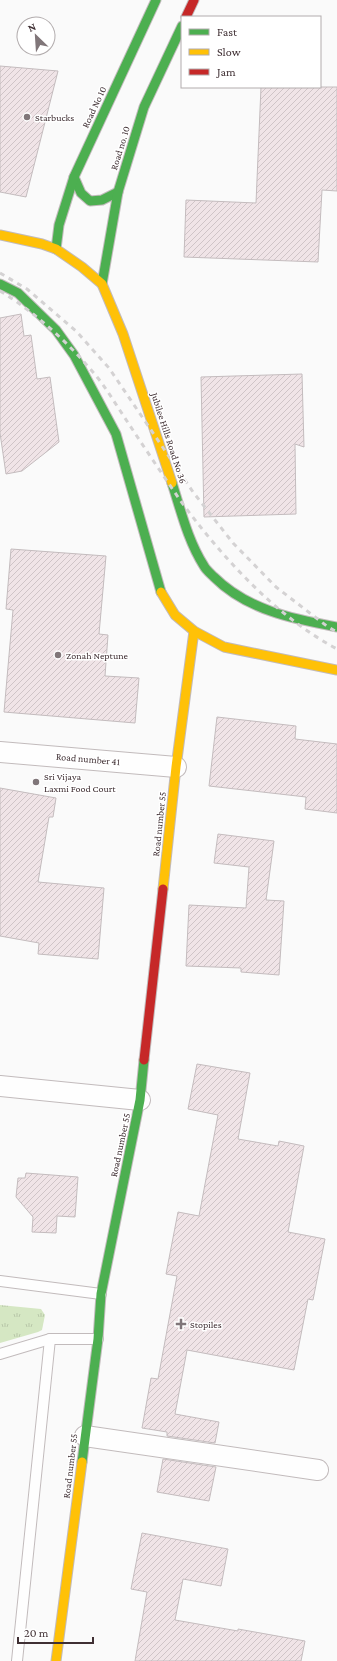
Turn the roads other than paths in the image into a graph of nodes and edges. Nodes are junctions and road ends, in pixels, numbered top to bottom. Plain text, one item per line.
1 (156, 0) edge
2 (194, 0) edge
3 (186, 16) edge
4 (181, 28) edge
5 (74, 177) junction
6 (118, 192) junction
7 (0, 235) edge
8 (56, 249) junction
9 (0, 284) edge
10 (102, 284) junction
11 (337, 627) edge
12 (194, 632) junction
13 (337, 670) edge
14 (0, 752) edge
15 (176, 767) junction
16 (0, 1086) edge
17 (140, 1100) junction
18 (0, 1281) edge
19 (101, 1294) junction
20 (50, 1339) junction
21 (98, 1339) junction
22 (0, 1354) edge
23 (85, 1436) junction
24 (318, 1470) dead end
25 (17, 1661) edge
26 (56, 1661) edge

1 - 5 main road, Road No 10
2 - 3 main road
4 - 6 main road, Road no. 10
5 - 6 main road
5 - 8 main road, Road No 10
6 - 10 main road, Road no. 10
7 - 8 main road, Jubilee Hills Road No 36
8 - 10 main road, Jubilee Hills Road No 36
9 - 12 main road
10 - 11 main road, Jubilee Hills Road No 36
12 - 13 main road
12 - 15 main road, Road number 55
14 - 15 street, Road number 41
15 - 17 main road, Road number 55
16 - 17 street
17 - 19 main road, Road number 55
18 - 19 lane
19 - 21 main road, Road number 55
20 - 21 lane
20 - 22 lane
20 - 25 lane
21 - 23 main road, Road number 55
23 - 24 street
23 - 26 main road, Road number 55

